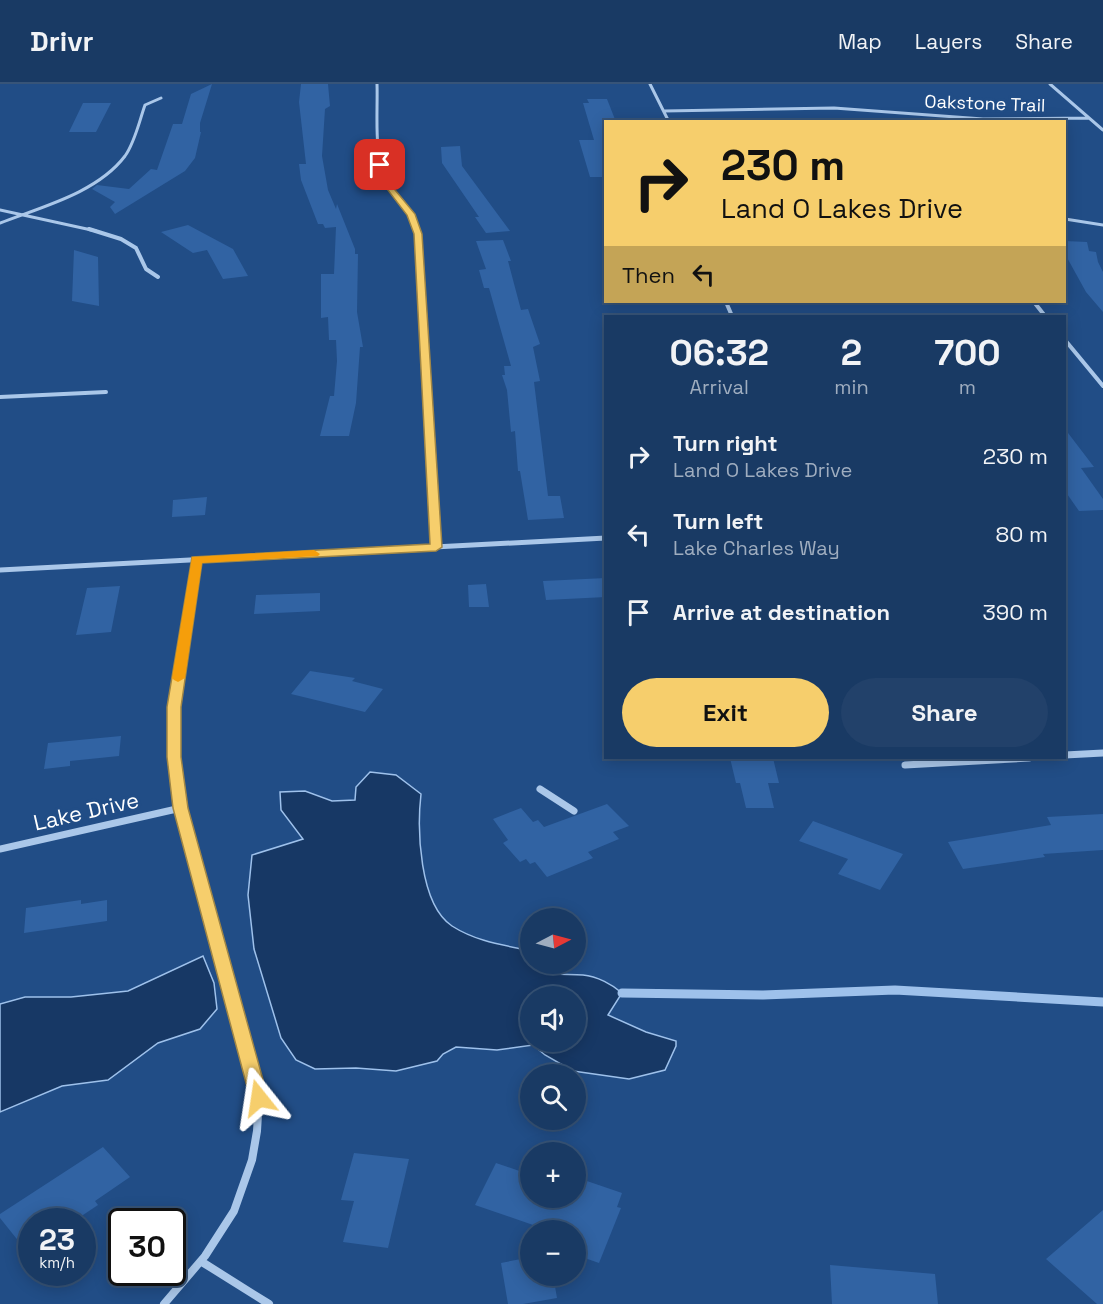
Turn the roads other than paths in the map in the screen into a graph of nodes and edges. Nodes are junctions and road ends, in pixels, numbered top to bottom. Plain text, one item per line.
1 (377, 84) edge
2 (650, 84) edge
3 (1050, 84) edge
4 (161, 98) dead end
5 (664, 111) junction
6 (1089, 118) junction
7 (668, 120) edge
8 (1103, 130) edge
9 (0, 210) edge
10 (21, 214) junction
11 (1066, 219) edge
12 (0, 223) edge
13 (1103, 225) edge
14 (158, 277) dead end
15 (1035, 303) edge
16 (1044, 315) edge
17 (1066, 341) edge
18 (1103, 386) edge
19 (106, 392) dead end
20 (0, 396) edge
21 (604, 538) edge
22 (436, 547) junction
23 (197, 560) junction
24 (0, 570) edge
25 (1103, 753) edge
26 (1066, 755) edge
27 (1011, 759) edge
28 (905, 765) dead end
29 (540, 789) dead end
30 (181, 808) junction
31 (574, 811) dead end
32 (0, 849) edge
33 (202, 1262) junction
34 (164, 1304) edge
35 (269, 1304) edge

1 - 22 street
2 - 5 street
3 - 6 street
4 - 10 street
5 - 6 street, Oakstone Trail
5 - 7 street
6 - 8 street
9 - 10 street
10 - 12 street
10 - 14 street
11 - 13 street
15 - 16 street
17 - 18 street
19 - 20 street
21 - 22 street
22 - 23 street
23 - 24 street
23 - 30 street
25 - 26 street
27 - 28 street
29 - 31 street
30 - 32 street, Lake Drive
30 - 33 street
33 - 34 street
33 - 35 street

